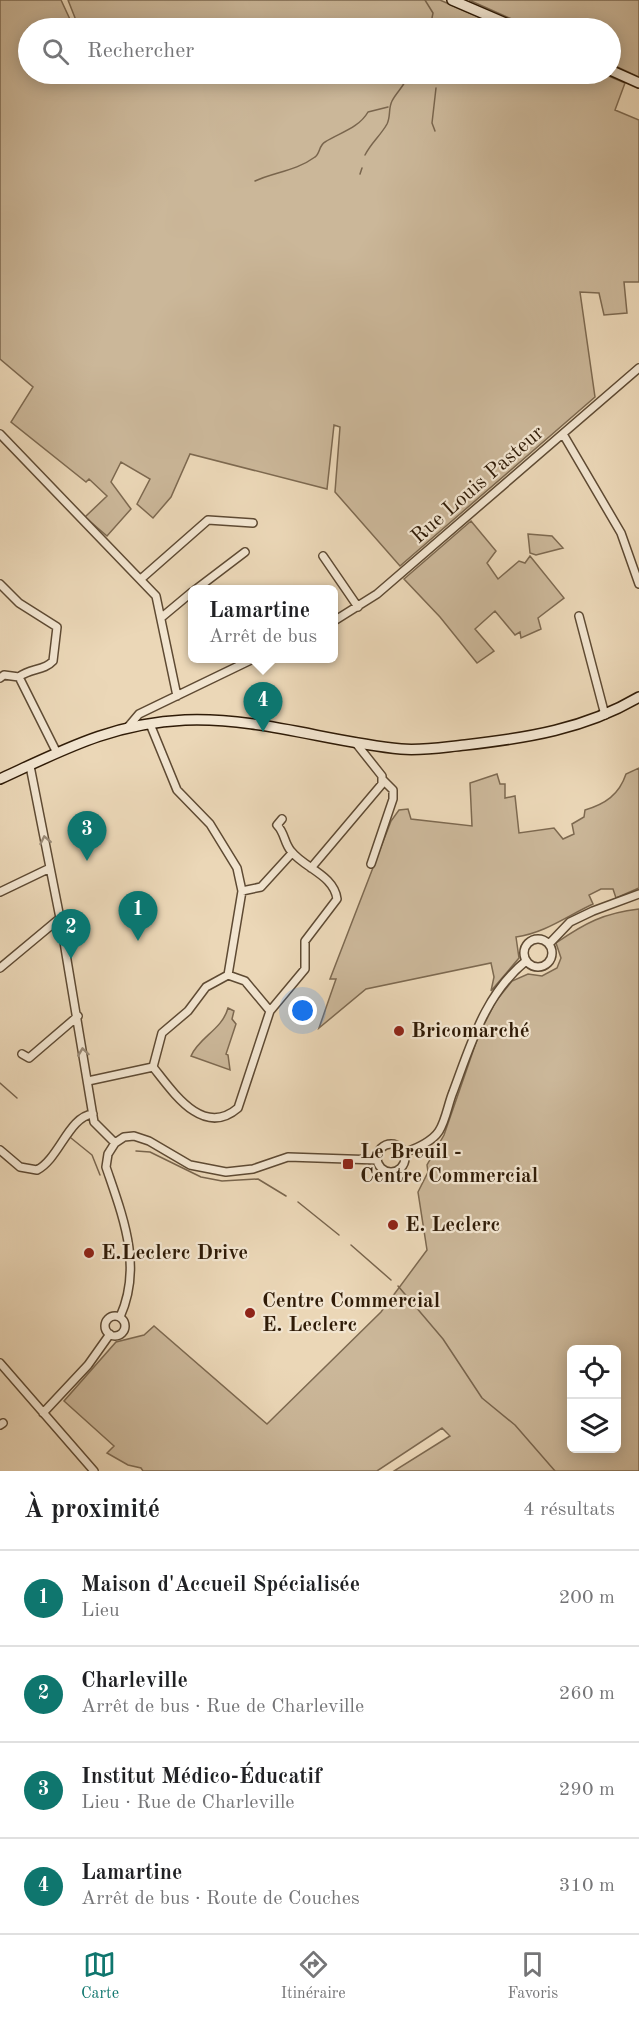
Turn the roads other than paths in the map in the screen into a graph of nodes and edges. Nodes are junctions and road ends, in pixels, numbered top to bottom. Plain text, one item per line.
1 (453, 0) edge
2 (494, 18) edge
3 (621, 75) edge
4 (639, 83) edge
5 (639, 368) edge
6 (0, 434) edge
7 (563, 434) junction
8 (253, 523) dead end
9 (245, 552) dead end
10 (323, 556) dead end
11 (142, 578) junction
12 (0, 584) edge
13 (639, 584) edge
14 (202, 585) edge
15 (188, 596) edge
16 (358, 607) junction
17 (579, 616) dead end
18 (162, 617) junction
19 (338, 618) edge
20 (245, 663) edge
21 (2, 674) edge
22 (19, 676) junction
23 (177, 696) junction
24 (639, 697) edge
25 (148, 709) junction
26 (605, 715) junction
27 (153, 723) junction
28 (139, 725) junction
29 (129, 728) junction
30 (355, 742) junction
31 (57, 753) junction
32 (30, 766) junction
33 (0, 779) edge
34 (383, 780) junction
35 (282, 819) dead end
36 (292, 853) junction
37 (371, 864) dead end
38 (50, 868) junction
39 (311, 868) junction
40 (242, 891) junction
41 (0, 892) edge
42 (639, 894) edge
43 (60, 918) junction
44 (549, 944) junction
45 (526, 962) junction
46 (0, 968) edge
47 (228, 975) junction
48 (270, 1011) junction
49 (78, 1016) junction
50 (22, 1054) dead end
51 (153, 1067) junction
52 (88, 1081) junction
53 (93, 1114) junction
54 (115, 1143) junction
55 (0, 1150) edge
56 (404, 1153) junction
57 (377, 1160) junction
58 (120, 1317) junction
59 (110, 1334) junction
60 (0, 1364) edge
61 (43, 1413) junction
62 (94, 1471) edge

1 - 2 main road
3 - 4 main road
5 - 7 street, Rue Louis Pasteur
6 - 11 street
7 - 13 street
7 - 16 street, Rue Louis Pasteur
8 - 11 street
9 - 14 street
10 - 16 street
11 - 18 street
12 - 22 street
15 - 18 street
16 - 19 street, Rue Louis Pasteur
17 - 26 street
18 - 23 street
20 - 23 street
21 - 22 street
22 - 31 street
23 - 25 street
24 - 26 main road
25 - 27 street
25 - 28 street
25 - 29 street
26 - 30 main road
27 - 28 main road
27 - 30 main road
27 - 40 street
28 - 29 main road
29 - 31 main road
30 - 34 street
31 - 32 main road
32 - 33 main road
38 -> 32 street
34 - 37 street
34 - 39 street
35 - 36 street
36 - 39 street
36 - 40 street
38 - 41 street
38 - 43 street
39 - 48 street
40 - 47 street
42 - 44 street
43 - 46 street
43 - 49 street
44 - 45 street
44 - 45 street
45 - 56 street
47 - 48 street
47 - 51 street
48 - 51 street
49 - 50 street
52 -> 49 street
51 - 52 street
52 - 53 street
53 - 54 street
53 - 55 street
54 - 57 street
54 - 58 street
56 - 57 street
56 - 57 street
58 - 59 street
58 - 59 street
59 - 61 street
60 - 61 street
61 - 62 street

